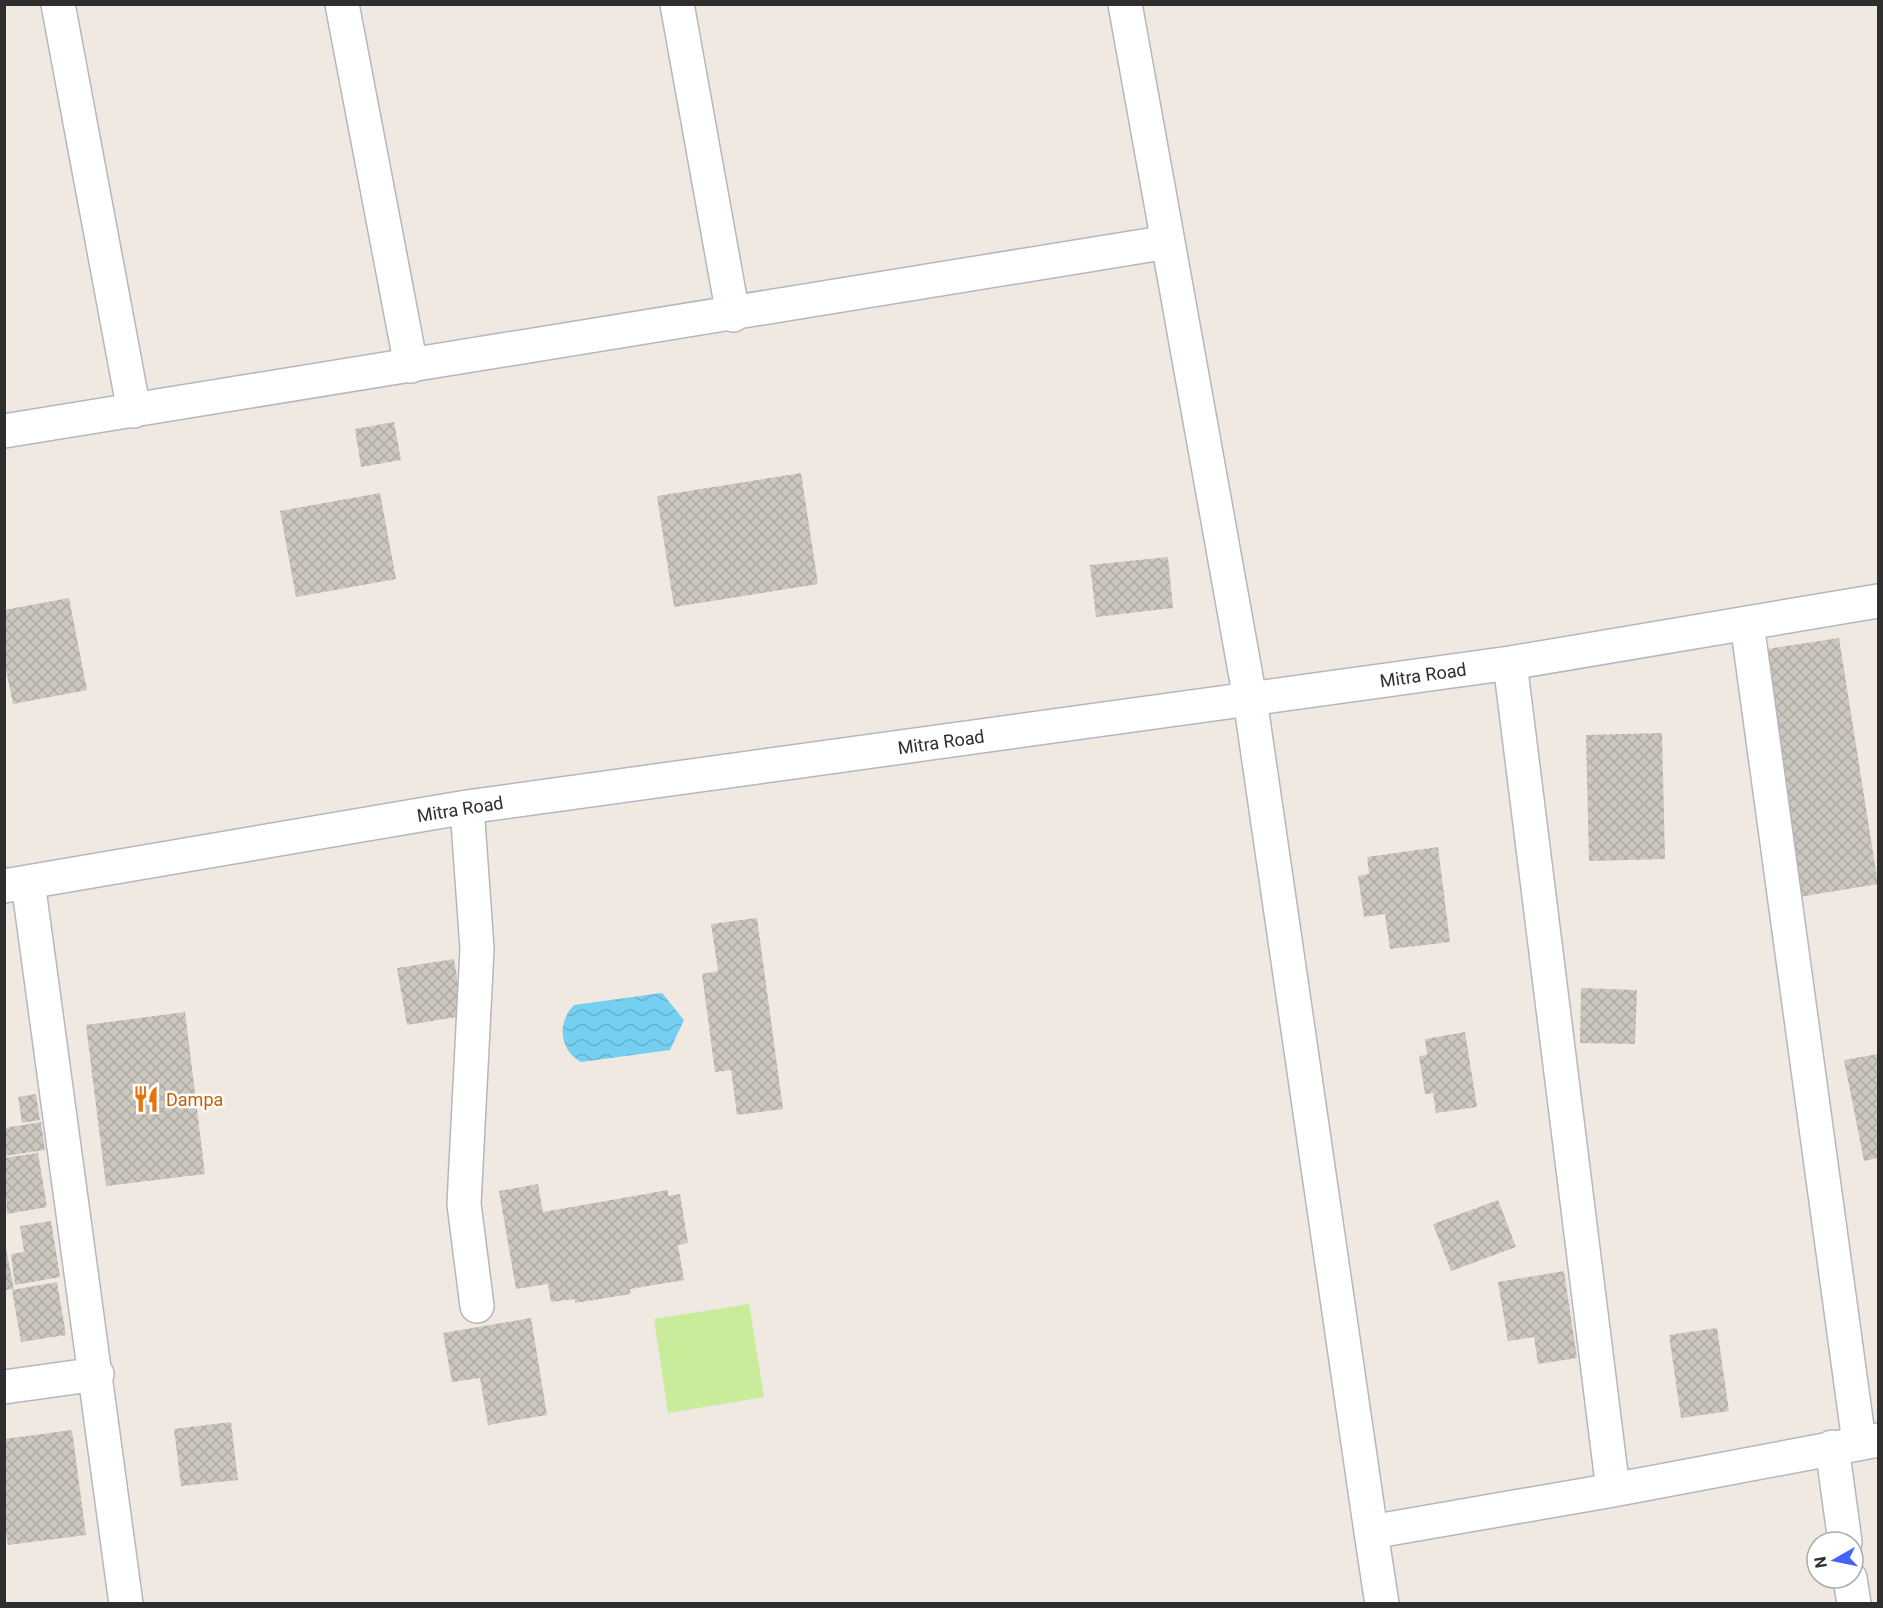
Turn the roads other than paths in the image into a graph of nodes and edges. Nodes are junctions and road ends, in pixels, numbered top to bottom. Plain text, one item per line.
1 (58, 4) edge
2 (342, 4) edge
3 (677, 4) edge
4 (1125, 4) edge
5 (1168, 242) junction
6 (733, 315) junction
7 (411, 366) junction
8 (134, 411) junction
9 (4, 431) edge
10 (1878, 602) edge
11 (1747, 623) junction
12 (1510, 663) junction
13 (1250, 699) junction
14 (467, 807) junction
15 (16, 884) edge
16 (477, 1306) dead end
17 (97, 1374) junction
18 (4, 1387) edge
19 (1857, 1443) edge
20 (1613, 1490) junction
21 (1846, 1530) edge
22 (1371, 1532) junction
23 (126, 1604) edge
24 (1382, 1604) edge

1 - 8 street
2 - 7 street
3 - 6 street
4 - 5 street
5 - 6 street
5 - 13 street
6 - 7 street
7 - 8 street
8 - 9 street
10 - 11 street, Mitra Road
11 - 12 street, Mitra Road
11 - 19 street
12 - 13 street, Mitra Road
12 - 20 street
13 - 14 street, Mitra Road
13 - 22 street
14 - 15 street, Mitra Road
14 - 16 street
15 - 17 street
17 - 18 street
17 - 23 street
19 - 20 street
19 - 21 street
20 - 22 street
22 - 24 street

